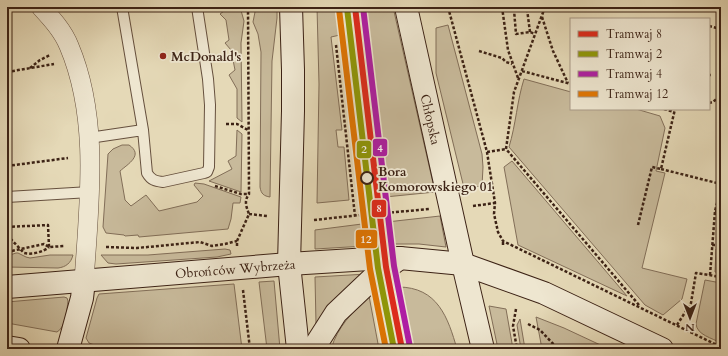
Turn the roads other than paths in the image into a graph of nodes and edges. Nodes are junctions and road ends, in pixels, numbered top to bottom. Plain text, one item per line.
1 (41, 7) edge
2 (122, 7) edge
3 (197, 7) edge
4 (291, 7) edge
5 (406, 7) edge
6 (143, 130) junction
7 (90, 146) junction
8 (90, 192) junction
9 (7, 197) edge
10 (400, 258) junction
11 (289, 264) junction
12 (463, 264) junction
13 (84, 281) junction
14 (7, 287) edge
15 (7, 347) edge
16 (20, 349) edge
17 (68, 349) edge
18 (298, 349) edge
19 (313, 349) edge
20 (483, 349) edge
21 (662, 349) edge

1 - 7 street
2 - 6 lane
3 - 6 lane
4 - 11 main road
5 - 12 main road, Chłopska
6 - 7 lane
7 - 8 street
8 - 9 lane
8 - 13 street
10 - 11 main road, Obrońców Wybrzeża
10 - 12 main road, Obrońców Wybrzeża
10 - 19 main road
11 - 13 main road, Obrońców Wybrzeża
11 - 18 main road
12 - 20 main road, Chłopska
12 - 21 main road, Obrońców Wybrzeża
13 - 14 main road, Obrońców Wybrzeża
13 - 17 main road
15 - 16 main road

